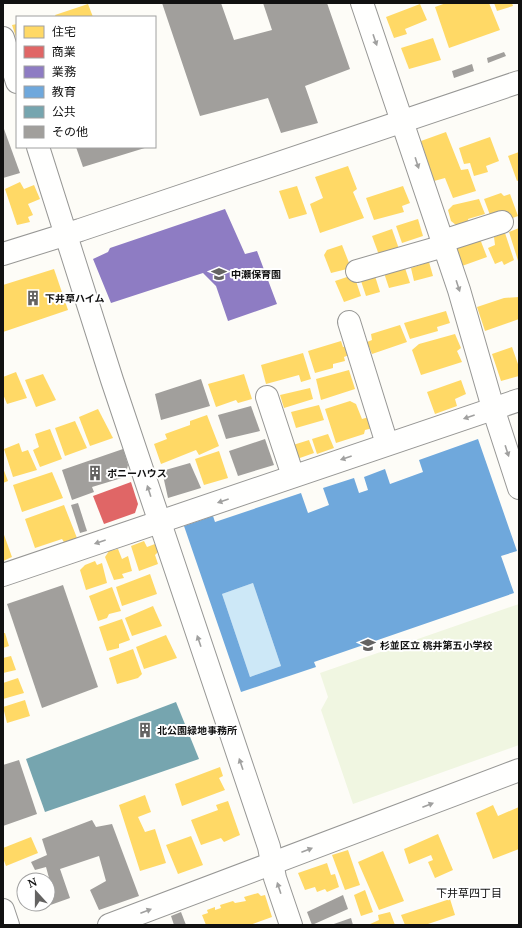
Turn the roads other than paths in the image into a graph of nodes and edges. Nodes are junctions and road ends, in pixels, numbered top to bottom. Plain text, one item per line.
1 (362, 3) edge
2 (3, 38) edge
3 (16, 79) edge
4 (519, 82) edge
5 (403, 121) junction
6 (38, 148) edge
7 (502, 222) dead end
8 (66, 234) junction
9 (444, 244) junction
10 (3, 254) edge
11 (357, 271) dead end
12 (349, 322) dead end
13 (267, 397) dead end
14 (519, 400) edge
15 (493, 408) junction
16 (387, 444) junction
17 (293, 476) junction
18 (519, 488) edge
19 (160, 522) junction
20 (3, 575) edge
21 (519, 770) edge
22 (273, 863) junction
23 (3, 910) edge
24 (8, 925) edge
25 (109, 925) edge
26 (291, 925) edge

1 -> 5 street
2 - 3 street
4 - 5 street
5 - 8 street
5 -> 9 street
6 - 8 street
7 - 9 street
8 - 10 street
19 -> 8 street
9 - 11 street
9 -> 15 street
12 - 16 street
13 - 17 street
14 - 15 street
15 -> 16 street
15 -> 18 street
16 -> 17 street
17 -> 19 street
19 -> 20 street
22 -> 19 street
22 -> 21 street
25 -> 22 street
26 -> 22 street
23 - 24 street

